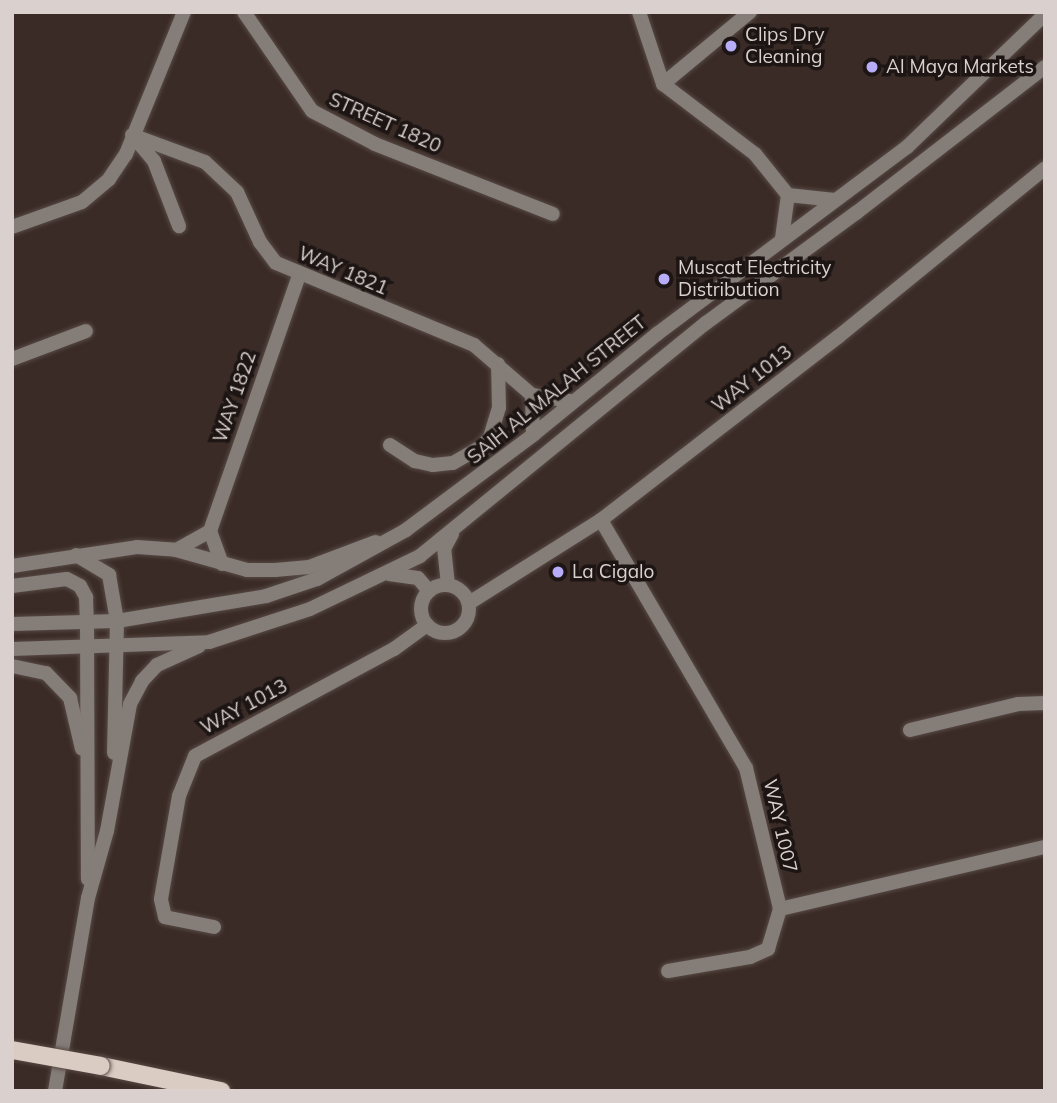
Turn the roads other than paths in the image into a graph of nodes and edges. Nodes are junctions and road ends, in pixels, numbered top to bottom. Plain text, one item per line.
1 (184, 12) edge
2 (244, 12) edge
3 (639, 12) edge
4 (750, 12) edge
5 (1045, 14) edge
6 (1045, 66) edge
7 (663, 84) junction
8 (132, 135) junction
9 (1045, 168) edge
10 (788, 195) junction
11 (835, 201) junction
12 (553, 214) dead end
13 (179, 226) dead end
14 (12, 227) edge
15 (782, 238) junction
16 (299, 276) junction
17 (86, 331) dead end
18 (12, 359) edge
19 (498, 364) junction
20 (532, 395) junction
21 (570, 401) junction
22 (533, 435) junction
23 (390, 445) dead end
24 (601, 520) junction
25 (457, 526) junction
26 (406, 530) junction
27 (210, 531) junction
28 (176, 550) junction
29 (75, 555) junction
30 (222, 564) junction
31 (12, 566) edge
32 (384, 574) junction
33 (448, 585) junction
34 (12, 586) edge
35 (429, 591) junction
36 (468, 603) junction
37 (117, 621) junction
38 (87, 622) junction
39 (12, 624) edge
40 (427, 625) junction
41 (209, 642) junction
42 (118, 648) junction
43 (12, 649) edge
44 (88, 649) junction
45 (12, 666) edge
46 (1045, 703) edge
47 (910, 730) dead end
48 (89, 789) junction
49 (112, 790) junction
50 (1045, 847) edge
51 (88, 898) junction
52 (780, 909) junction
53 (214, 927) dead end
54 (668, 971) dead end
55 (12, 1050) edge
56 (55, 1091) edge
57 (221, 1091) edge

1 - 8 street
2 - 12 street, STREET 1820
3 - 7 street
4 - 7 street
5 - 11 street, SAIH AL MALAH STREET
6 - 25 street
7 - 10 street
8 - 13 street
8 - 14 street
8 - 16 street, WAY 1821
9 - 24 street, WAY 1013
10 - 11 street
10 - 15 street
11 - 15 street, SAIH AL MALAH STREET
15 - 21 street, SAIH AL MALAH STREET
16 - 19 street, WAY 1821
16 - 27 street, WAY 1822
17 - 18 street
19 - 20 street, WAY 1821
19 - 23 street
20 - 21 street
20 - 22 street
21 - 22 street, SAIH AL MALAH STREET
22 - 26 street, SAIH AL MALAH STREET
24 - 36 street, WAY 1013
24 - 52 street, WAY 1007
25 - 32 street
25 - 33 street
26 - 30 street
26 - 37 street, SAIH AL MALAH STREET
27 - 28 street
27 - 30 street
28 - 29 street
28 - 30 street
29 - 31 street
29 - 37 street
32 - 35 street
32 - 41 street
33 - 35 street
33 - 36 street
34 - 38 street
35 - 40 street
36 - 40 street
37 - 38 street, SAIH AL MALAH STREET
37 - 42 street
38 - 39 street, SAIH AL MALAH STREET
38 - 44 street
40 - 53 street, WAY 1013
41 - 42 street
41 - 49 street
42 - 44 street
42 - 49 street
43 - 44 street
44 - 48 street
45 - 48 street
46 - 47 street
48 - 51 street
49 - 51 street
50 - 52 street
51 - 56 street
52 - 54 street
55 - 57 main road, bridge

